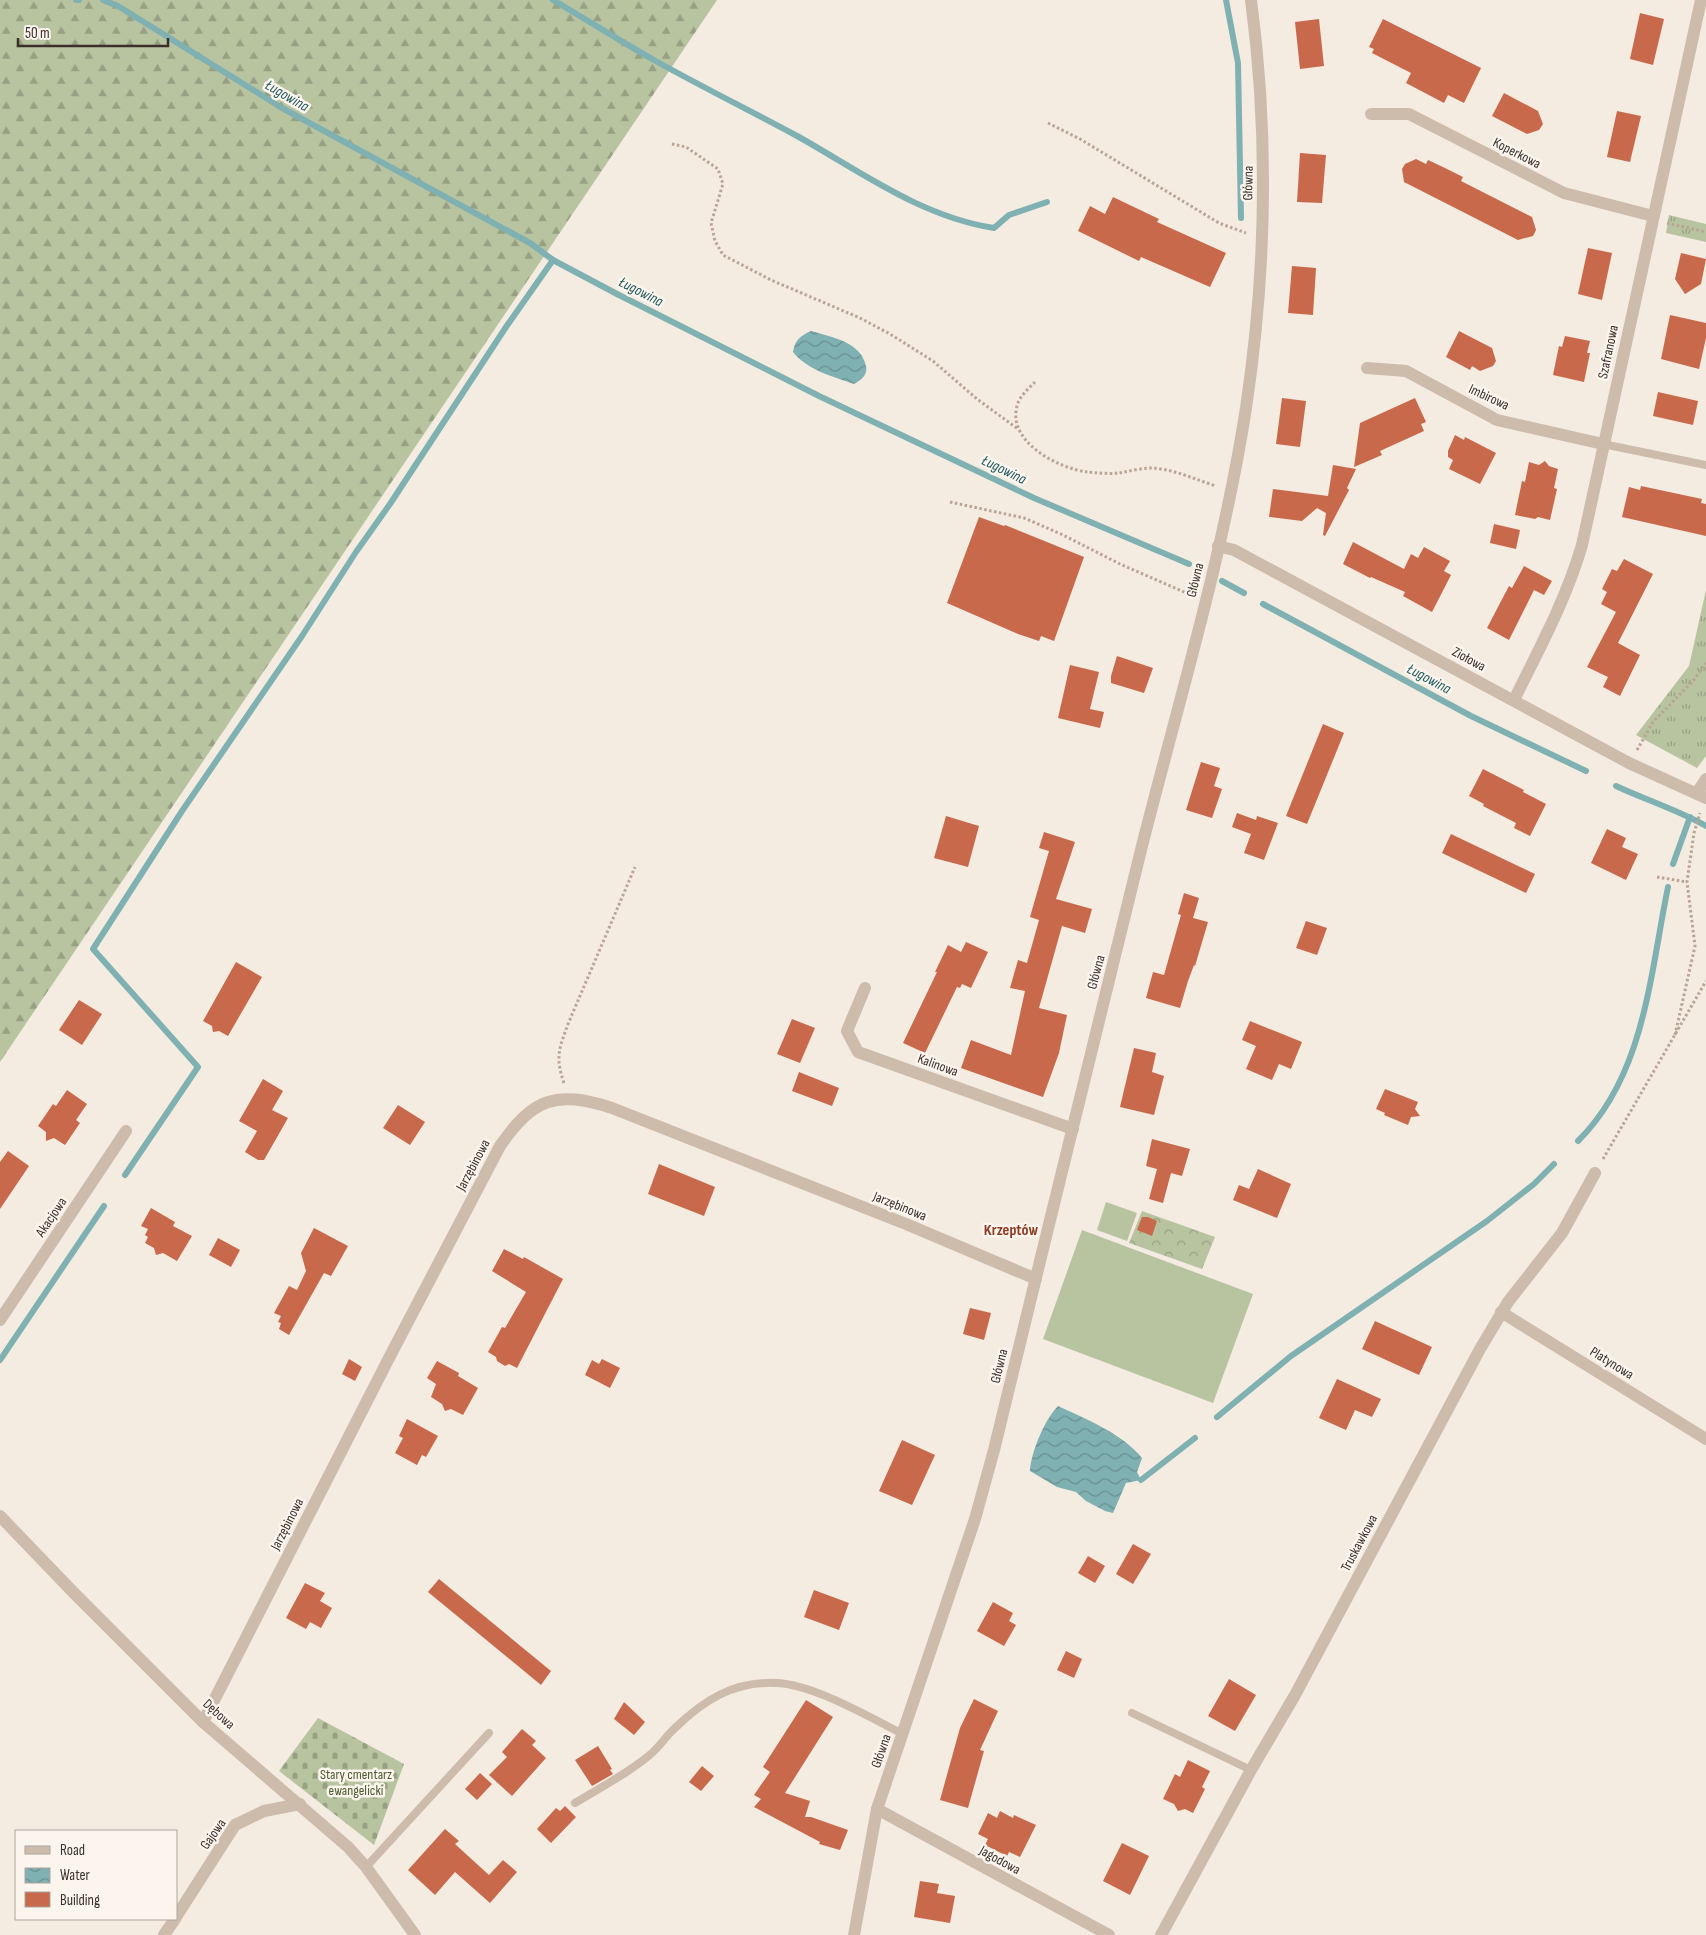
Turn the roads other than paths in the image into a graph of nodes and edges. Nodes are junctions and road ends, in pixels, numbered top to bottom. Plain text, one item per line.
1 (1251, 0) edge
2 (1702, 4) edge
3 (1371, 114) dead end
4 (1653, 216) junction
5 (1367, 368) dead end
6 (1603, 444) junction
7 (1706, 466) edge
8 (1218, 546) junction
9 (1514, 700) junction
10 (1706, 779) edge
11 (1702, 800) edge
12 (865, 988) dead end
13 (1073, 1129) junction
14 (126, 1131) dead end
15 (1595, 1173) road end
16 (1036, 1279) junction
17 (1501, 1312) junction
18 (0, 1320) edge
19 (1706, 1439) edge
20 (0, 1516) edge
21 (1132, 1713) dead end
22 (203, 1722) junction
23 (489, 1733) dead end
24 (902, 1734) junction
25 (1251, 1770) junction
26 (575, 1803) dead end
27 (300, 1804) junction
28 (877, 1809) junction
29 (366, 1867) junction
30 (178, 1915) edge
31 (175, 1920) edge
32 (164, 1935) edge
33 (415, 1935) edge
34 (854, 1935) edge
35 (1109, 1935) edge
36 (1161, 1935) edge

1 - 8 street, Główna
2 - 4 street, Szafranowa
3 - 4 street, Koperkowa
4 - 6 street, Szafranowa
5 - 6 street, Imbirowa
6 - 7 lane
6 - 9 street, Szafranowa
8 - 9 street, Ziołowa
8 - 13 street, Główna
9 - 11 street, Ziołowa
10 - 11 street
12 - 13 street, Kalinowa
13 - 16 street, Główna
14 - 18 street, Akacjowa
15 - 17 street, Truskawkowa
16 - 22 street, Jarzębinowa
16 - 24 street, Główna
17 - 19 street, Platynowa
17 - 25 street, Truskawkowa
20 - 22 street, Dębowa
21 - 25 lane
22 - 27 street, Dębowa
23 - 29 lane
24 - 26 lane
24 - 28 street, Główna
25 - 36 street, Truskawkowa
27 - 29 street, Dębowa
27 - 30 street, Gajowa
28 - 34 street, Główna
28 - 35 street, Jagodowa
29 - 33 street, Dębowa
31 - 32 street, Gajowa

